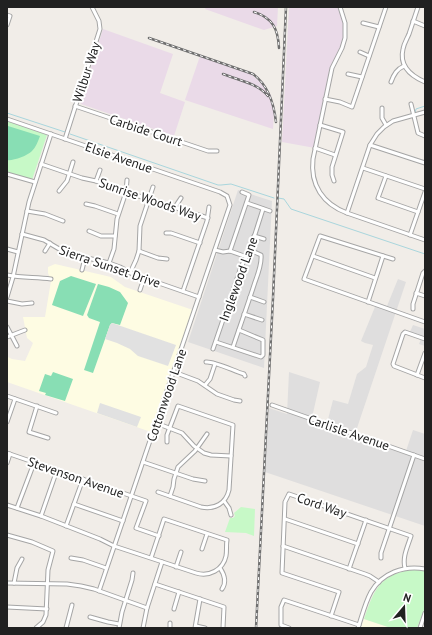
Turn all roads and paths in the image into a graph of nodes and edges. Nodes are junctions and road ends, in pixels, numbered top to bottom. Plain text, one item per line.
1 (92, 7) edge
2 (340, 7) edge
3 (386, 7) edge
4 (418, 7) edge
5 (7, 15) edge
6 (413, 22) junction
7 (364, 24) dead end
8 (7, 25) edge
9 (425, 26) edge
10 (379, 27) junction
11 (360, 52) dead end
12 (369, 56) junction
13 (404, 66) junction
14 (348, 74) dead end
15 (362, 77) junction
16 (391, 82) dead end
17 (425, 82) edge
18 (325, 99) junction
19 (411, 104) dead end
20 (75, 106) junction
21 (382, 108) dead end
22 (425, 112) edge
23 (413, 115) junction
24 (7, 119) edge
25 (320, 125) junction
26 (386, 125) junction
27 (51, 134) junction
28 (425, 136) edge
29 (65, 139) junction
30 (370, 145) junction
31 (315, 148) junction
32 (217, 150) dead end
33 (336, 155) junction
34 (73, 162) dead end
35 (425, 163) edge
36 (41, 164) junction
37 (363, 168) junction
38 (100, 170) dead end
39 (70, 173) junction
40 (7, 175) edge
41 (386, 176) junction
42 (127, 180) dead end
43 (96, 181) junction
44 (334, 181) dead end
45 (35, 182) junction
46 (153, 187) dead end
47 (59, 191) dead end
48 (425, 191) edge
49 (126, 192) junction
50 (242, 192) dead end
51 (181, 198) dead end
52 (228, 199) joint
53 (148, 200) junction
54 (247, 203) junction
55 (86, 204) dead end
56 (175, 207) junction
57 (208, 207) dead end
58 (263, 209) junction
59 (27, 211) junction
60 (270, 211) dead end
61 (418, 212) junction
62 (347, 213) junction
63 (118, 214) junction
64 (208, 218) junction
65 (63, 221) dead end
66 (89, 231) dead end
67 (166, 233) dead end
68 (22, 234) junction
69 (410, 235) junction
70 (115, 236) junction
71 (254, 236) junction
72 (264, 240) dead end
73 (425, 240) edge
74 (50, 243) junction
75 (200, 243) junction
76 (7, 250) edge
77 (215, 250) junction
78 (250, 250) junction
79 (45, 251) dead end
80 (139, 251) junction
81 (230, 251) junction
82 (18, 252) junction
83 (313, 256) junction
84 (383, 256) junction
85 (247, 257) junction
86 (85, 258) junction
87 (167, 259) dead end
88 (393, 259) dead end
89 (109, 263) junction
90 (82, 270) dead end
91 (425, 271) edge
92 (130, 273) junction
93 (7, 275) edge
94 (13, 276) junction
95 (144, 278) junction
96 (375, 278) junction
97 (51, 279) dead end
98 (140, 290) dead end
99 (183, 291) junction
100 (416, 293) junction
101 (425, 296) edge
102 (7, 297) edge
103 (199, 297) junction
104 (250, 297) junction
105 (7, 301) edge
106 (264, 302) dead end
107 (368, 302) junction
108 (32, 303) dead end
109 (413, 309) dead end
110 (244, 314) junction
111 (262, 320) dead end
112 (425, 322) edge
113 (7, 327) edge
114 (24, 330) dead end
115 (239, 330) junction
116 (11, 335) junction
117 (7, 337) edge
118 (425, 339) edge
119 (216, 342) junction
120 (16, 346) dead end
121 (233, 347) junction
122 (213, 349) dead end
123 (425, 353) edge
124 (206, 362) dead end
125 (216, 364) junction
126 (174, 372) junction
127 (417, 375) junction
128 (245, 376) dead end
129 (189, 377) junction
130 (425, 378) edge
131 (187, 382) dead end
132 (205, 385) junction
133 (7, 396) edge
134 (15, 399) junction
135 (240, 401) dead end
136 (272, 405) dead end
137 (37, 406) junction
138 (56, 413) dead end
139 (7, 422) edge
140 (156, 423) junction
141 (170, 428) junction
142 (207, 434) dead end
143 (48, 438) dead end
144 (166, 442) dead end
145 (197, 449) junction
146 (9, 454) edge
147 (414, 455) junction
148 (231, 456) junction
149 (425, 459) edge
150 (34, 462) junction
151 (143, 462) junction
152 (7, 463) edge
153 (57, 470) junction
154 (176, 473) junction
155 (82, 479) junction
156 (205, 481) dead end
157 (158, 492) dead end
158 (131, 496) junction
159 (170, 496) junction
160 (224, 501) junction
161 (74, 504) junction
162 (7, 505) edge
163 (17, 508) junction
164 (231, 515) dead end
165 (41, 516) junction
166 (285, 519) junction
167 (123, 520) junction
168 (366, 520) junction
169 (66, 526) junction
170 (389, 528) junction
171 (207, 534) junction
172 (7, 535) edge
173 (159, 536) junction
174 (358, 544) junction
175 (114, 546) junction
176 (283, 546) junction
177 (202, 549) dead end
178 (181, 552) dead end
179 (71, 558) dead end
180 (151, 558) junction
181 (381, 558) dead end
182 (22, 559) dead end
183 (162, 562) junction
184 (176, 567) junction
185 (106, 568) junction
186 (220, 568) junction
187 (405, 568) junction
188 (349, 569) junction
189 (425, 569) edge
190 (133, 572) dead end
191 (379, 582) junction
192 (7, 583) edge
193 (14, 584) junction
194 (48, 584) junction
195 (155, 584) junction
196 (222, 589) dead end
197 (98, 591) junction
198 (179, 592) junction
199 (200, 599) junction
200 (125, 600) junction
201 (72, 605) dead end
202 (7, 607) edge
203 (147, 608) junction
204 (47, 609) junction
205 (174, 609) dead end
206 (425, 613) edge
207 (331, 616) junction
208 (90, 617) dead end
209 (170, 623) dead end
210 (119, 626) edge
211 (359, 626) edge
212 (195, 627) edge
213 (37, 628) edge
214 (66, 628) edge
215 (143, 628) edge
216 (170, 628) edge
217 (205, 628) edge
218 (223, 628) edge
219 (289, 628) edge
220 (420, 628) edge

1 - 20 street, Wilbur Way
2 - 18 street
3 - 10 street
4 - 6 street
5 - 8 street
6 - 9 street
6 - 13 street
7 - 10 street
10 - 12 street
11 - 12 street
12 - 15 street
13 - 16 street
13 - 17 street
14 - 15 street
15 - 18 street
18 - 25 street
19 - 23 street
20 - 29 street, Wilbur Way
20 - 32 street, Carbide Court
21 - 26 street
22 - 23 street
23 - 26 street
23 - 28 street
24 - 27 street, Elsie Avenue
25 - 31 street
25 - 33 street
26 - 30 street
27 - 29 street, Elsie Avenue
27 - 36 street
29 - 52 street, Elsie Avenue
30 - 35 street
30 - 37 street
31 - 33 street
31 - 62 street
33 - 44 street
34 - 39 street
36 - 39 street, Sunrise Woods Way
36 - 45 street
37 - 41 street
37 - 62 street
38 - 43 street
39 - 43 street, Sunrise Woods Way
39 - 47 street
40 - 45 street
41 - 48 street
41 - 61 street
42 - 49 street
43 - 49 street, Sunrise Woods Way
45 - 59 street
46 - 53 street
48 - 61 street
49 - 53 street, Sunrise Woods Way
49 - 63 street
50 - 54 street
51 - 56 street
52 - 77 street, Cottonwood Lane
53 - 56 street, Sunrise Woods Way
53 - 80 street
54 - 58 street
54 - 81 street
55 - 63 street
56 - 64 street, Sunrise Woods Way
57 - 64 street
58 - 60 street
58 - 71 street, Inglewood Lane
59 - 65 street
59 - 68 street
61 - 69 street
62 - 69 street
63 - 70 street
64 - 75 street, Sunrise Woods Way
66 - 70 street
67 - 75 street
68 - 74 street, Sierra Sunset Drive
68 - 82 street
69 - 73 street
70 - 89 street
71 - 72 street
71 - 78 street, Inglewood Lane
74 - 79 street
74 - 86 street, Sierra Sunset Drive
75 - 99 street, Sunrise Woods Way
76 - 82 street
77 - 81 street
77 - 103 street, Cottonwood Lane
78 - 85 street, Inglewood Lane
78 - 104 street
80 - 87 street
80 - 92 street
81 - 85 street
82 - 94 street
83 - 84 street
83 - 96 street
83 - 107 street
84 - 88 street
84 - 96 street
85 - 119 street, Inglewood Lane
86 - 89 street, Sierra Sunset Drive
86 - 90 street
89 - 92 street, Sierra Sunset Drive
91 - 100 street
92 - 95 street, Sierra Sunset Drive
93 - 94 street
94 - 97 street
94 - 102 street
95 - 98 street
95 - 99 street, Sierra Sunset Drive
96 - 107 street
99 - 103 street, Sierra Sunset Drive
100 - 101 street
100 - 109 street
103 - 126 street, Cottonwood Lane
104 - 106 street
104 - 110 street
105 - 108 street
107 - 112 street
110 - 111 street
110 - 115 street
113 - 116 street
114 - 116 street
115 - 121 street
115 - 121 street
116 - 117 street
116 - 120 street
118 - 127 street
119 - 121 street
119 - 122 street, Inglewood Lane
123 - 127 street
124 - 125 street
125 - 128 street
125 - 132 street
126 - 129 street
126 - 140 street, Cottonwood Lane
127 - 130 street
129 - 131 street
129 - 132 street
132 - 135 street
133 - 134 street
134 - 137 street
134 - 139 street
136 - 147 street, Carlisle Avenue
137 - 138 street
137 - 143 street
140 - 141 street
140 - 151 street, Cottonwood Lane
141 - 144 street
141 - 145 street
141 - 148 street
142 - 145 street
145 - 148 street
145 - 154 street
146 - 150 street, Stevenson Avenue
146 - 152 street
147 - 149 street, Carlisle Avenue
147 - 170 street
148 - 160 street
150 - 153 street, Stevenson Avenue
150 - 163 street
151 - 154 street
151 - 158 street, Cottonwood Lane
153 - 155 street, Stevenson Avenue
153 - 165 street
154 - 156 street
154 - 159 street
155 - 158 street, Stevenson Avenue
155 - 161 street
157 - 159 street
158 - 167 street, Cottonwood Lane
158 - 173 street, Stevenson Avenue
159 - 160 street
160 - 164 street
161 - 167 street
161 - 169 street
162 - 163 street
163 - 165 street
165 - 169 street
166 - 168 street, Cord Way
166 - 174 street
166 - 176 street, Cord Way
167 - 175 street, Cottonwood Lane
168 - 170 street, Cord Way
168 - 174 street
169 - 175 street
170 - 181 street
170 - 187 street, Cord Way
171 - 173 street
171 - 177 street
171 - 186 street
172 - 194 street
173 - 180 street
174 - 188 street
175 - 180 street
175 - 185 street, Cottonwood Lane
176 - 188 street
176 - 207 street, Cord Way
178 - 184 street
179 - 185 street
180 - 183 street
182 - 193 street
183 - 184 street
183 - 195 street
184 - 186 street
185 - 197 street, Cottonwood Lane
186 - 196 street
187 - 189 street
187 - 191 street
188 - 191 street
190 - 200 street
191 - 211 street
192 - 193 street
193 - 194 street
194 - 197 street
194 - 204 street
195 - 198 street
195 - 203 street
197 - 200 street
198 - 199 street
198 - 205 street
199 - 212 street
199 - 218 street
200 - 203 street
200 - 210 street
201 - 214 street
202 - 204 street
203 - 215 street
204 - 213 street
206 - 220 street
207 - 211 street
207 - 219 street
208 - 210 street
209 - 216 street
212 - 217 street

